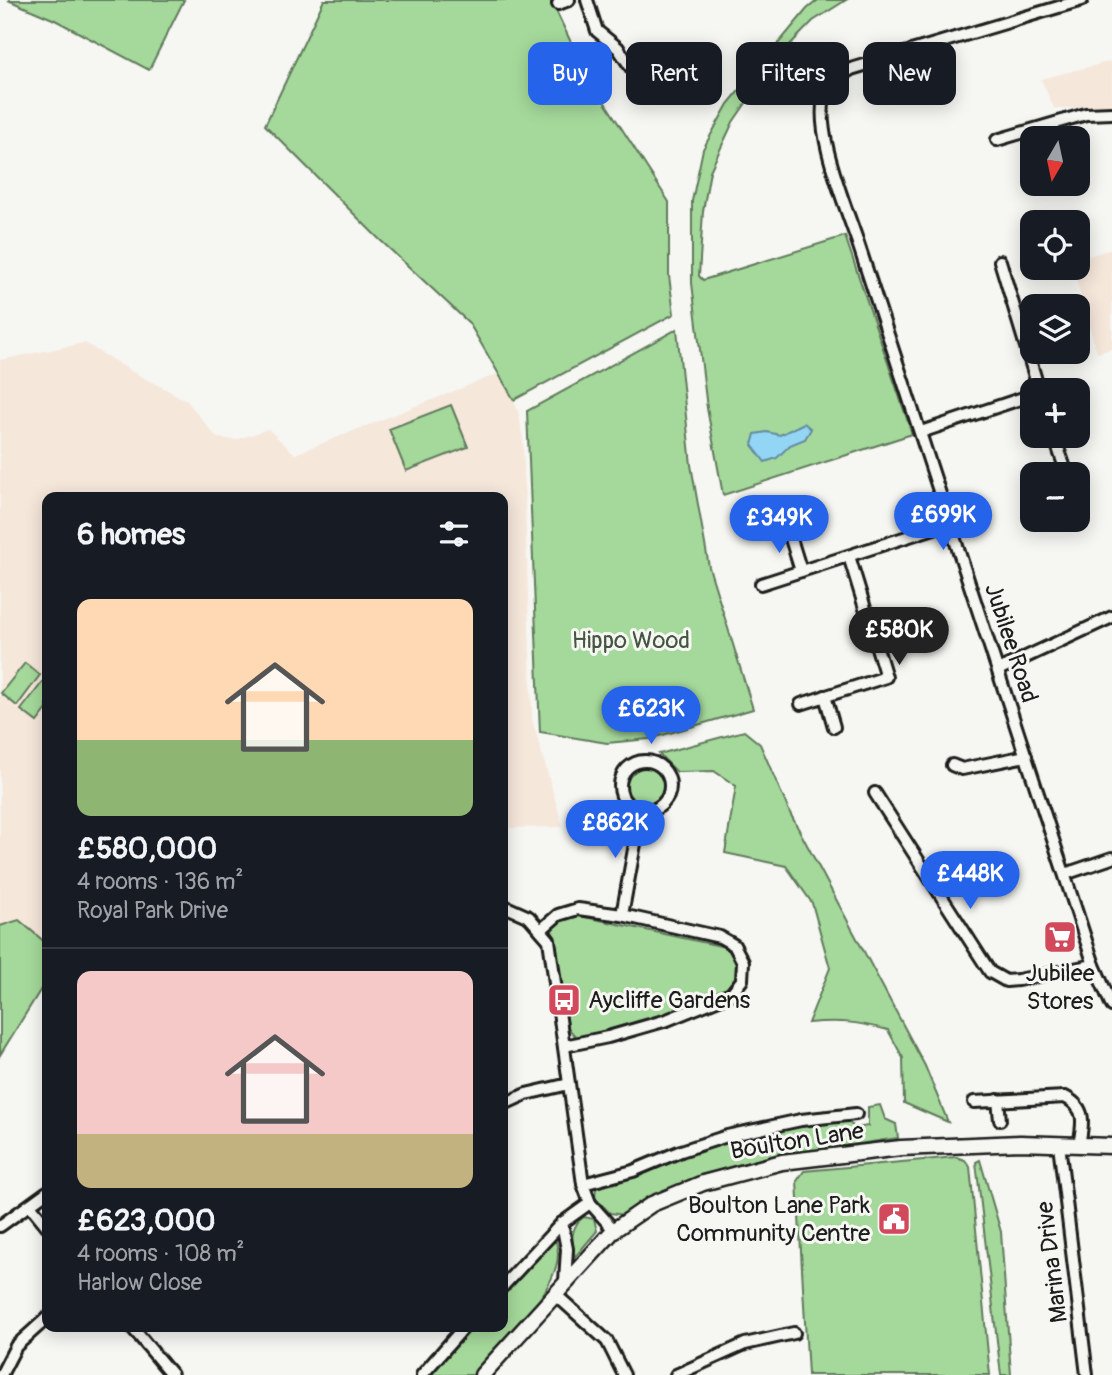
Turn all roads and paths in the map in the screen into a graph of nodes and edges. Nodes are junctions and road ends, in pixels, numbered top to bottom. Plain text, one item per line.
1 (587, 0) edge
2 (1082, 0) edge
3 (626, 60) edge
4 (1112, 113) edge
5 (997, 140) dead end
6 (1000, 261) dead end
7 (1035, 378) edge
8 (1020, 399) edge
9 (921, 432) junction
10 (950, 523) junction
11 (788, 529) dead end
12 (849, 556) junction
13 (801, 571) junction
14 (761, 584) dead end
15 (1112, 617) edge
16 (998, 670) junction
17 (825, 696) junction
18 (801, 704) dead end
19 (834, 727) dead end
20 (1026, 756) junction
21 (952, 765) dead end
22 (875, 793) dead end
23 (641, 811) junction
24 (1112, 858) edge
25 (1065, 874) junction
26 (508, 907) edge
27 (622, 915) junction
28 (542, 929) junction
29 (1094, 965) junction
30 (1112, 1006) edge
31 (564, 1046) junction
32 (569, 1084) junction
33 (998, 1100) junction
34 (508, 1102) edge
35 (974, 1102) dead end
36 (856, 1114) dead end
37 (1000, 1120) dead end
38 (1059, 1144) junction
39 (1079, 1144) junction
40 (1112, 1146) edge
41 (583, 1184) junction
42 (42, 1196) edge
43 (590, 1203) junction
44 (30, 1205) junction
45 (42, 1220) edge
46 (562, 1223) junction
47 (0, 1226) edge
48 (614, 1230) junction
49 (508, 1281) edge
50 (565, 1282) junction
51 (555, 1294) junction
52 (42, 1323) edge
53 (136, 1332) edge
54 (461, 1332) edge
55 (794, 1333) dead end
56 (764, 1339) junction
57 (767, 1352) dead end
58 (1, 1375) edge
59 (172, 1375) edge
60 (422, 1375) edge
61 (482, 1375) edge
62 (624, 1375) edge
63 (676, 1375) edge
64 (1087, 1375) edge

1 - 3 street
2 - 9 street, Jubilee Road
4 - 5 street
6 - 7 street
8 - 9 street
9 - 10 street, Jubilee Road
10 - 12 street
10 - 16 street, Jubilee Road
11 - 13 street
12 - 13 street
12 - 17 street
13 - 14 street
15 - 16 street
16 - 20 street, Jubilee Road
17 - 18 street
17 - 19 street
20 - 21 street
20 - 25 street, Jubilee Road
22 - 29 street
23 - 23 street
23 - 27 street
24 - 25 street
25 - 29 street, Jubilee Road
26 - 28 street
27 - 28 street
27 - 31 street
28 - 31 street
29 - 30 street, Jubilee Road
31 - 32 street
32 - 34 street
32 - 41 street
33 - 35 street
33 - 37 street
33 - 39 street
36 - 41 street, Boulton Lane
38 - 39 street, Boulton Lane
38 - 48 street, Boulton Lane
38 - 64 street, Marina Drive
39 - 40 street, Boulton Lane
41 - 43 street
42 - 44 street
43 - 46 street
43 - 48 street
44 - 45 street
44 - 47 street
46 - 49 street
46 - 50 street
48 - 50 street, Boulton Lane
50 - 51 street, Boulton Lane
51 - 61 street, Boulton Lane
51 - 62 street
52 - 58 street
53 - 59 street
54 - 60 street
55 - 56 street
56 - 57 street
56 - 63 street

